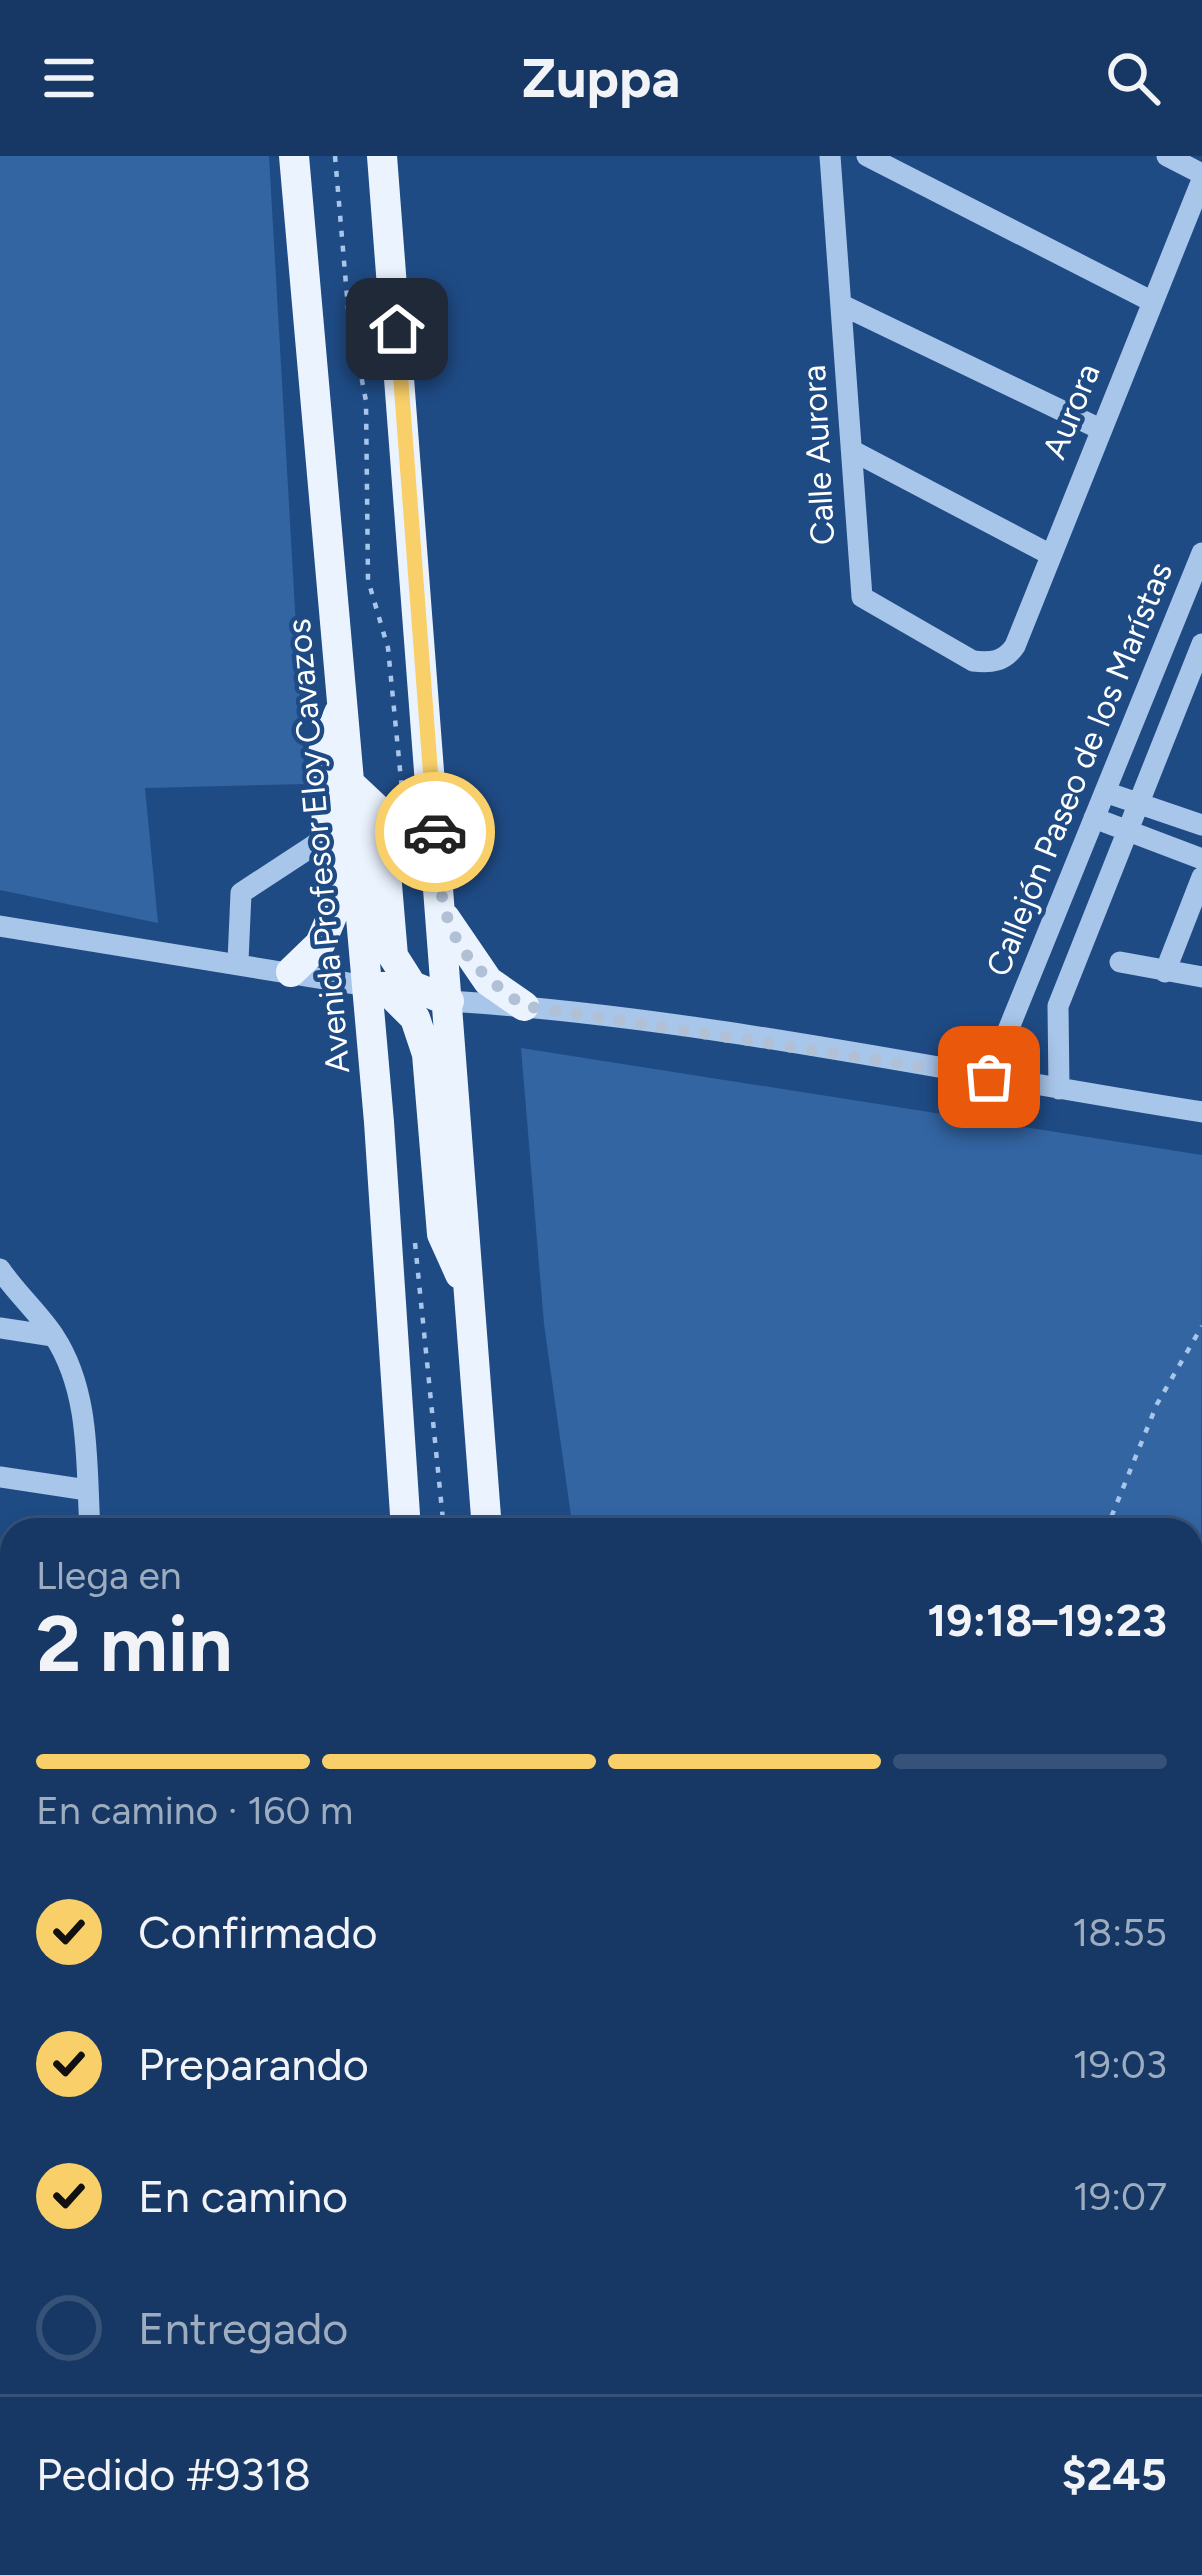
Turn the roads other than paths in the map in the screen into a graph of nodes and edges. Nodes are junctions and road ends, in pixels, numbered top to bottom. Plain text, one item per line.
1 (294, 156) edge
2 (382, 156) edge
3 (830, 156) edge
4 (867, 156) edge
5 (1167, 156) edge
6 (1202, 177) edge
7 (1151, 302) junction
8 (842, 305) junction
9 (1098, 428) junction
10 (855, 452) junction
11 (1202, 553) edge
12 (1051, 555) junction
13 (1202, 644) edge
14 (998, 661) joint
15 (341, 708) junction
16 (348, 782) junction
17 (1105, 791) junction
18 (1137, 804) junction
19 (1094, 818) junction
20 (1202, 825) edge
21 (1126, 832) junction
22 (328, 836) junction
23 (1202, 859) edge
24 (1202, 878) edge
25 (441, 910) junction
26 (0, 926) edge
27 (238, 961) junction
28 (1120, 962) dead end
29 (291, 972) junction
30 (1165, 972) junction
31 (1202, 977) edge
32 (367, 986) junction
33 (449, 1001) junction
34 (524, 1006) junction
35 (415, 1018) junction
36 (989, 1077) junction
37 (430, 1083) junction
38 (1059, 1089) junction
39 (379, 1096) junction
40 (1202, 1112) edge
41 (0, 1269) edge
42 (470, 1296) junction
43 (0, 1328) edge
44 (53, 1336) junction
45 (0, 1477) edge
46 (87, 1490) junction
47 (89, 1518) edge
48 (405, 1518) edge
49 (486, 1518) edge

1 - 15 main road, Avenida Profesor Eloy Cavazos
2 - 25 main road
3 - 8 street, Calle Aurora
4 - 7 street
5 - 6 street
6 - 7 street, Aurora
7 - 9 street, Aurora
8 - 9 street
8 - 10 street, Calle Aurora
9 - 12 street, Aurora
10 - 12 street
10 - 14 street, Calle Aurora
11 - 17 street, Callejón Paseo de los Marístas
12 - 14 street, Aurora
13 - 18 street, Callejón Paseo de los Marístas
15 - 16 main road, Avenida Profesor Eloy Cavazos
15 - 22 main road
16 - 32 main road, Avenida Profesor Eloy Cavazos
16 - 33 main road
17 - 18 street
17 - 19 street, Callejón Paseo de los Marístas
18 - 20 street
18 - 21 street, Callejón Paseo de los Marístas
19 - 21 street
19 - 36 street, Callejón Paseo de los Marístas
21 - 23 street
21 - 38 street, Callejón Paseo de los Marístas
22 - 27 street
22 - 29 main road
24 - 30 street
25 - 33 main road
25 - 34 main road
26 - 27 street
27 - 29 street
28 - 30 street
29 - 32 street
30 - 31 street
32 - 35 main road
32 - 39 main road, Avenida Profesor Eloy Cavazos
33 - 34 street
33 - 35 main road
33 - 42 main road
34 - 36 street
35 - 37 main road
35 - 39 main road
36 - 38 street
37 - 39 main road
37 - 42 main road
38 - 40 street
39 - 48 main road, Avenida Profesor Eloy Cavazos
41 - 44 street
42 - 49 main road
43 - 44 street
44 - 46 street
45 - 46 street
46 - 47 street

